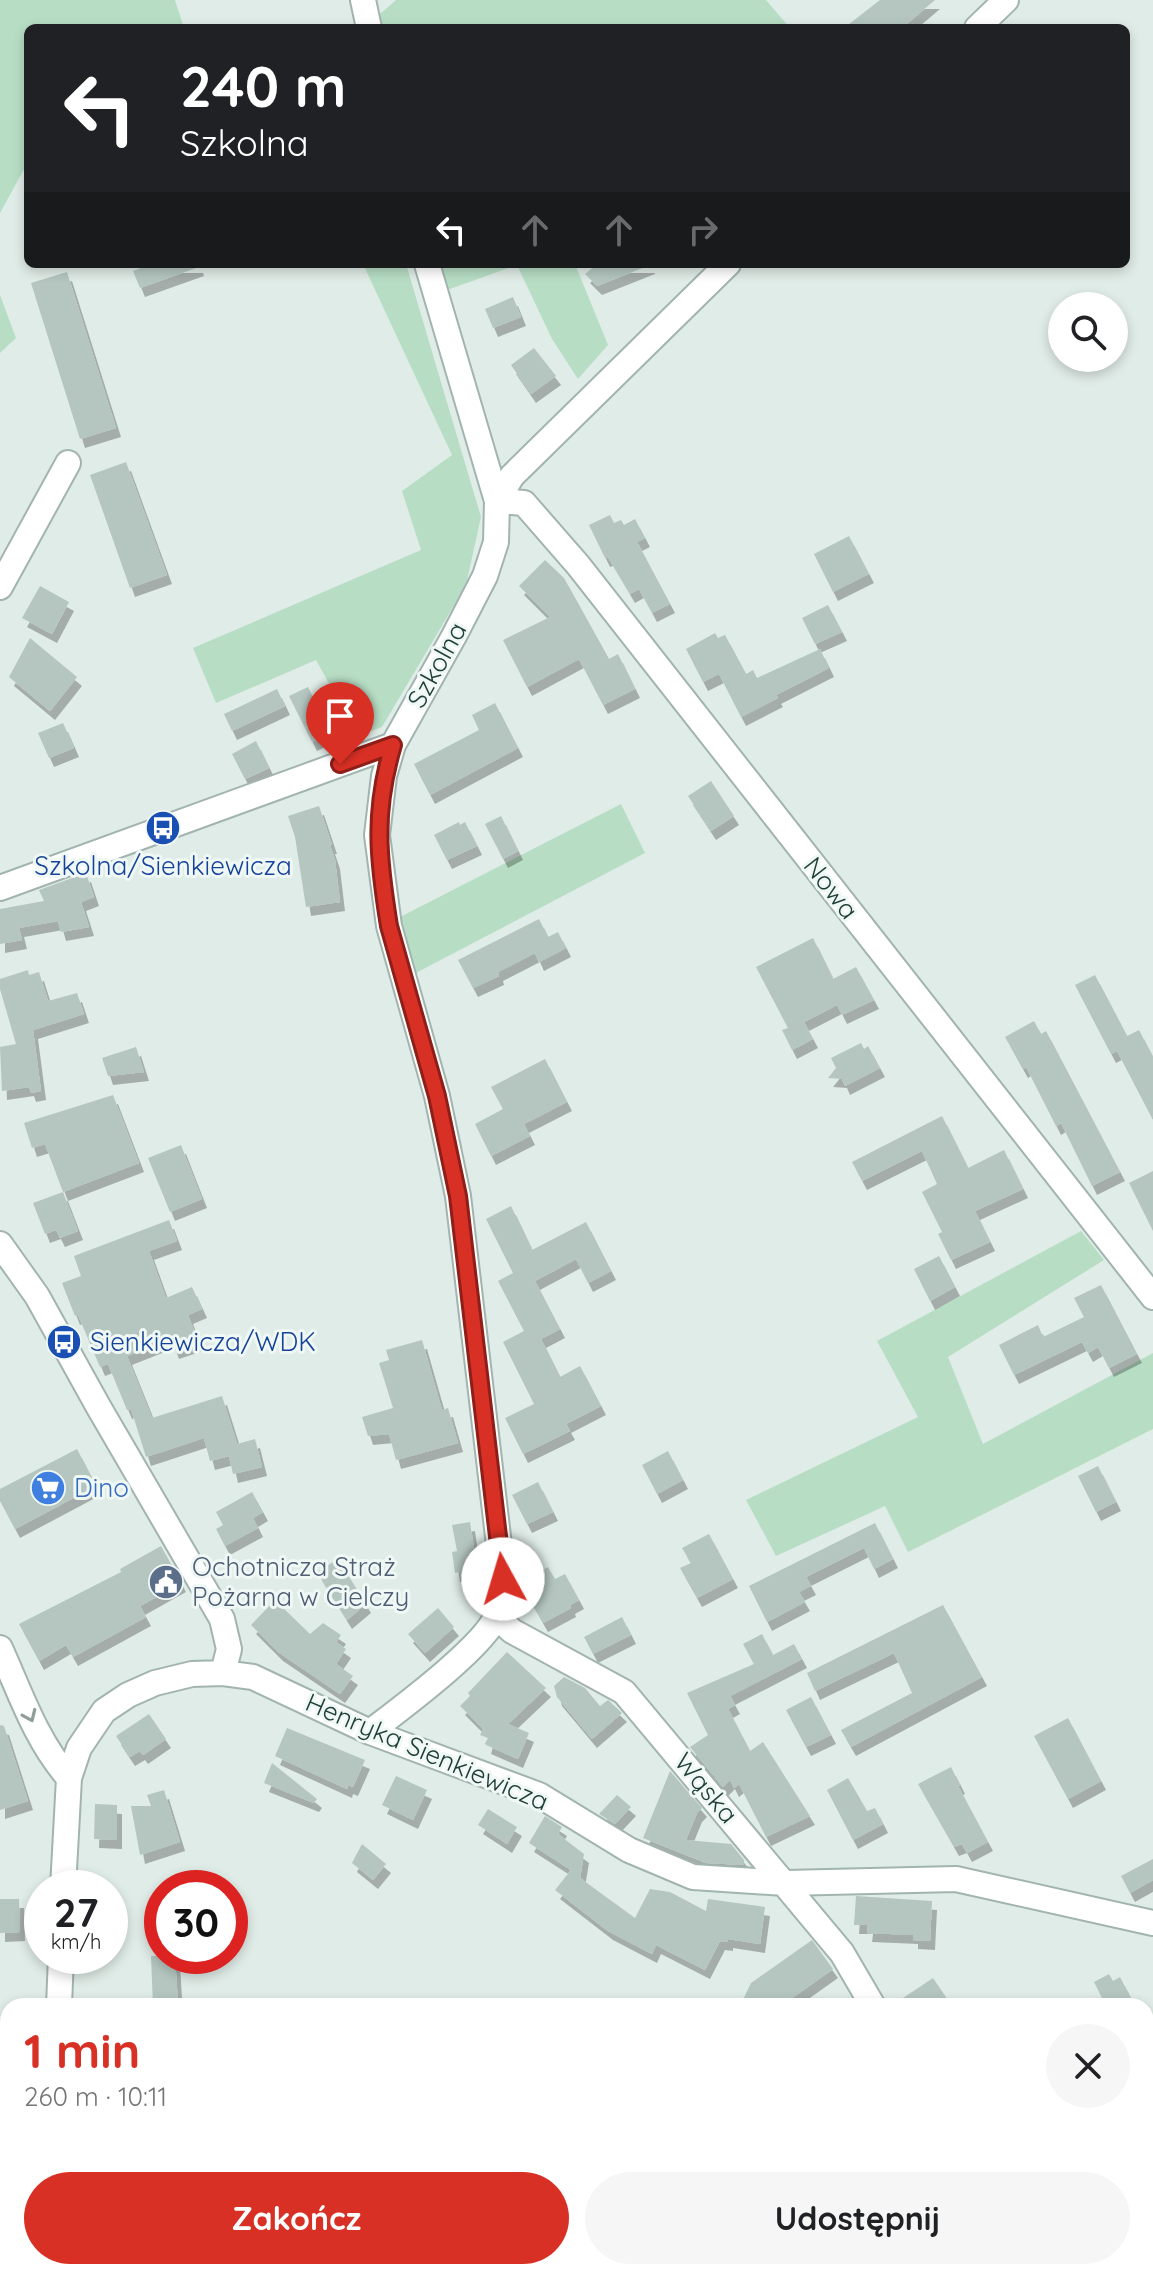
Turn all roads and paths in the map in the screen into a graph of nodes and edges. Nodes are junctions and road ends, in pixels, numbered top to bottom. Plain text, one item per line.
1 (363, 0) edge
2 (1006, 0) edge
3 (368, 24) edge
4 (981, 24) edge
5 (428, 268) edge
6 (724, 268) edge
7 (68, 463) dead end
8 (497, 501) junction
9 (0, 587) edge
10 (393, 745) junction
11 (0, 888) edge
12 (0, 1244) edge
13 (10, 1268) edge
14 (1153, 1297) edge
15 (497, 1617) junction
16 (0, 1648) edge
17 (223, 1673) junction
18 (370, 1732) junction
19 (69, 1778) junction
20 (64, 1870) edge
21 (785, 1883) junction
22 (1153, 1923) edge
23 (60, 1974) edge
24 (59, 1998) edge
25 (868, 1998) edge

1 - 3 street
2 - 4 street
5 - 8 street, Szkolna
6 - 8 street
7 - 9 street
8 - 10 street, Szkolna
8 - 14 street, Nowa
10 - 11 street
10 - 15 street
12 - 13 street
13 - 17 street
15 - 18 street
15 - 21 street, Wąska
16 -> 19 street
17 - 18 street, Henryka Sienkiewicza
17 - 19 street, Henryka Sienkiewicza
18 - 21 street, Henryka Sienkiewicza
19 - 20 street, Henryka Sienkiewicza
21 - 22 street, Henryka Sienkiewicza
21 - 25 street, Wąska
23 - 24 street

